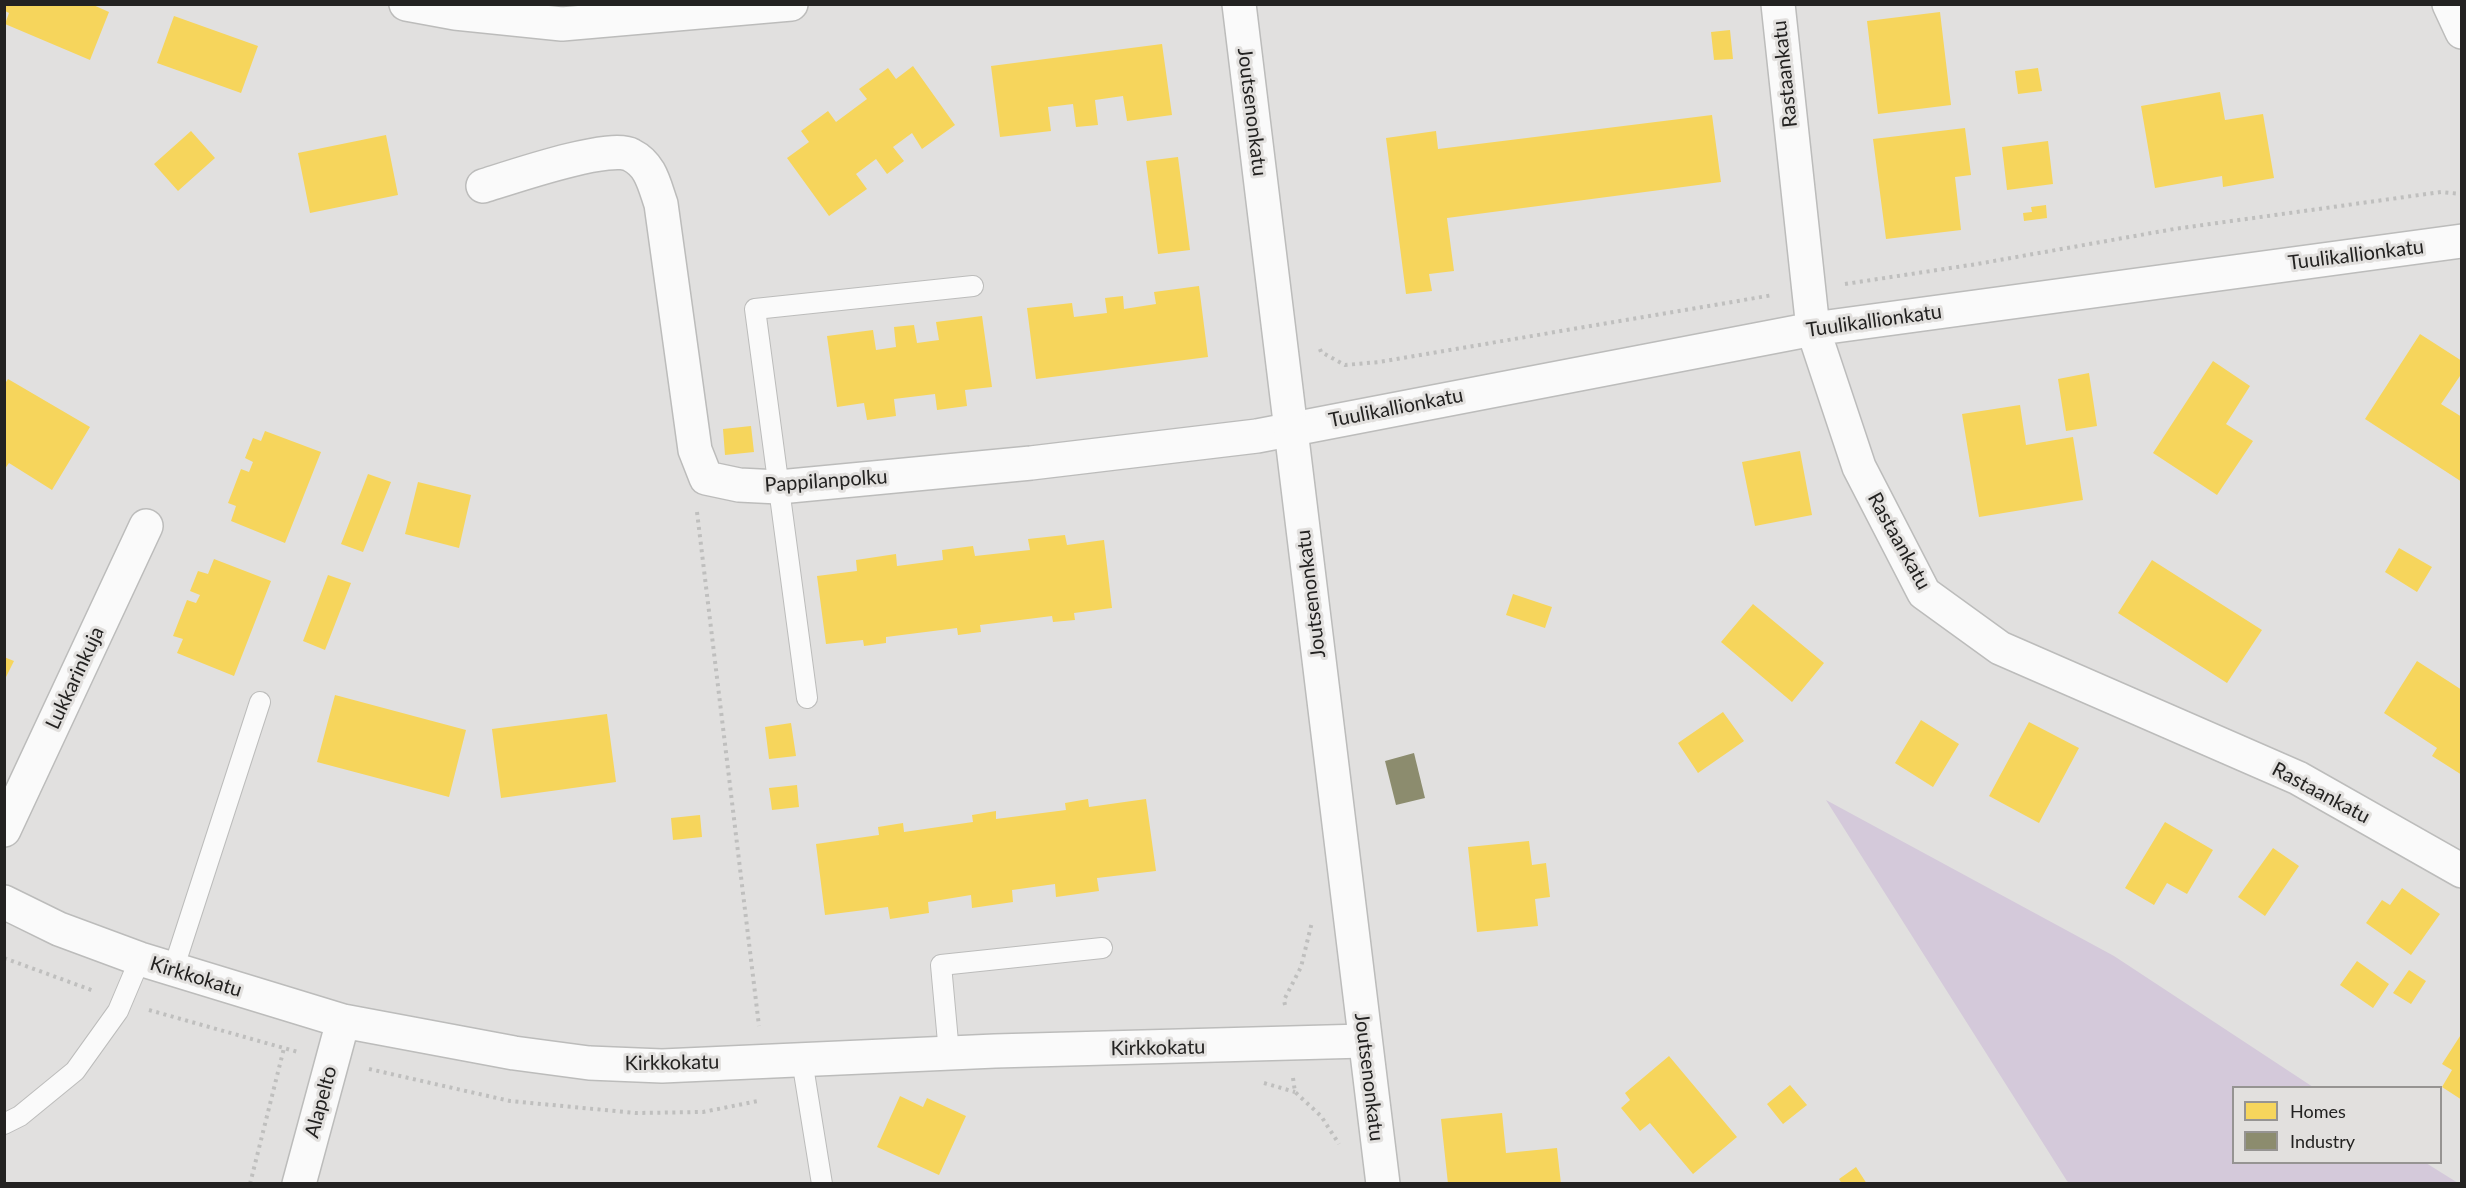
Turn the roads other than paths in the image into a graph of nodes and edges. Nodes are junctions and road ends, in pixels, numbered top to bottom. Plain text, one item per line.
1 (406, 4) edge
2 (791, 4) edge
3 (1239, 4) edge
4 (1778, 4) edge
5 (2449, 4) edge
6 (2462, 32) edge
7 (483, 186) dead end
8 (2462, 241) edge
9 (973, 285) dead end
10 (1813, 329) junction
11 (1292, 428) junction
12 (779, 487) junction
13 (146, 526) dead end
14 (807, 698) dead end
15 (260, 702) dead end
16 (4, 830) edge
17 (2462, 871) edge
18 (4, 902) edge
19 (1102, 948) dead end
20 (140, 960) junction
21 (173, 970) junction
22 (343, 1021) junction
23 (1364, 1041) junction
24 (949, 1053) junction
25 (789, 1060) junction
26 (4, 1124) edge
27 (299, 1184) edge
28 (822, 1184) edge
29 (1383, 1184) edge

1 - 2 street
3 - 11 street, Joutsenonkatu
4 - 10 street, Rastaankatu
5 - 6 street
7 - 12 street, Pappilanpolku
8 - 10 street, Tuulikallionkatu
9 - 12 lane
10 - 11 street, Tuulikallionkatu
10 - 17 street, Rastaankatu
11 - 12 street, Pappilanpolku
11 - 23 street, Joutsenonkatu
12 - 14 lane
13 - 16 street, Lukkarinkuja
15 - 21 lane
18 - 20 street, Kirkkokatu
19 - 24 lane
20 - 21 street, Kirkkokatu
20 - 26 lane
21 - 22 street, Kirkkokatu
22 - 25 street, Kirkkokatu
22 - 27 street, Alapelto
23 - 24 street, Kirkkokatu
23 - 29 street, Joutsenonkatu
24 - 25 street, Kirkkokatu
25 - 28 lane

